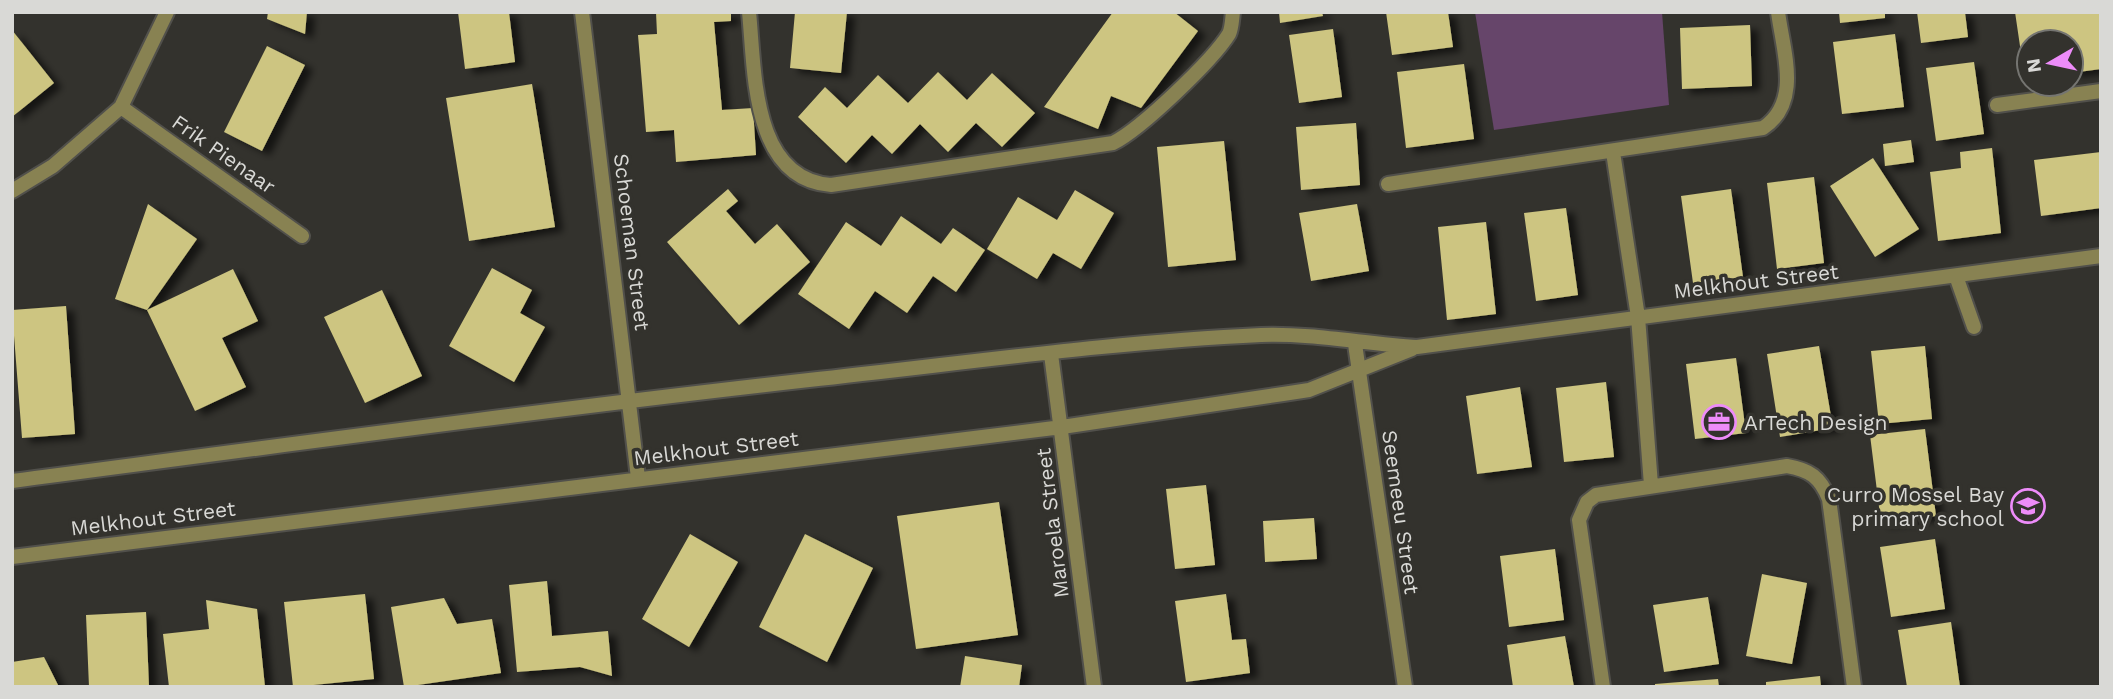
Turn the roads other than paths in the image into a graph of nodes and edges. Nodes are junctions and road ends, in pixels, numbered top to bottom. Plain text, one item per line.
1 (167, 12) edge
2 (582, 12) edge
3 (749, 12) edge
4 (1233, 12) edge
5 (1778, 12) edge
6 (2101, 91) edge
7 (1997, 105) dead end
8 (121, 107) junction
9 (1613, 152) junction
10 (1388, 184) dead end
11 (12, 191) edge
12 (302, 236) dead end
13 (2101, 256) edge
14 (1956, 276) junction
15 (1638, 317) junction
16 (1974, 327) dead end
17 (1355, 344) junction
18 (1417, 347) junction
19 (1051, 354) junction
20 (1359, 370) junction
21 (631, 400) junction
22 (1062, 427) junction
23 (639, 478) junction
24 (12, 481) edge
25 (1651, 485) junction
26 (12, 557) edge
27 (1094, 687) edge
28 (1405, 687) edge
29 (1603, 687) edge
30 (1854, 687) edge

1 - 8 street
2 - 21 street, Schoeman Street
3 - 4 street
5 - 9 street
6 - 7 street
8 - 11 street
8 - 12 street, Frik Pienaar
9 - 10 street
9 - 15 street
13 - 14 street, Melkhout Street
14 - 15 street, Melkhout Street
14 - 16 street
15 - 18 street, Melkhout Street
15 - 25 street
17 - 18 street, Melkhout Street
17 - 19 street, Melkhout Street
17 - 20 street, Seemeeu Street
18 - 20 street, Melkhout Street
19 - 21 street, Melkhout Street
19 - 22 street, Maroela Street
20 - 22 street, Melkhout Street
20 - 28 street, Seemeeu Street
21 - 23 street, Schoeman Street
21 - 24 street, Melkhout Street
22 - 23 street, Melkhout Street
22 - 27 street, Maroela Street
23 - 26 street, Melkhout Street
25 - 29 street
25 - 30 street

